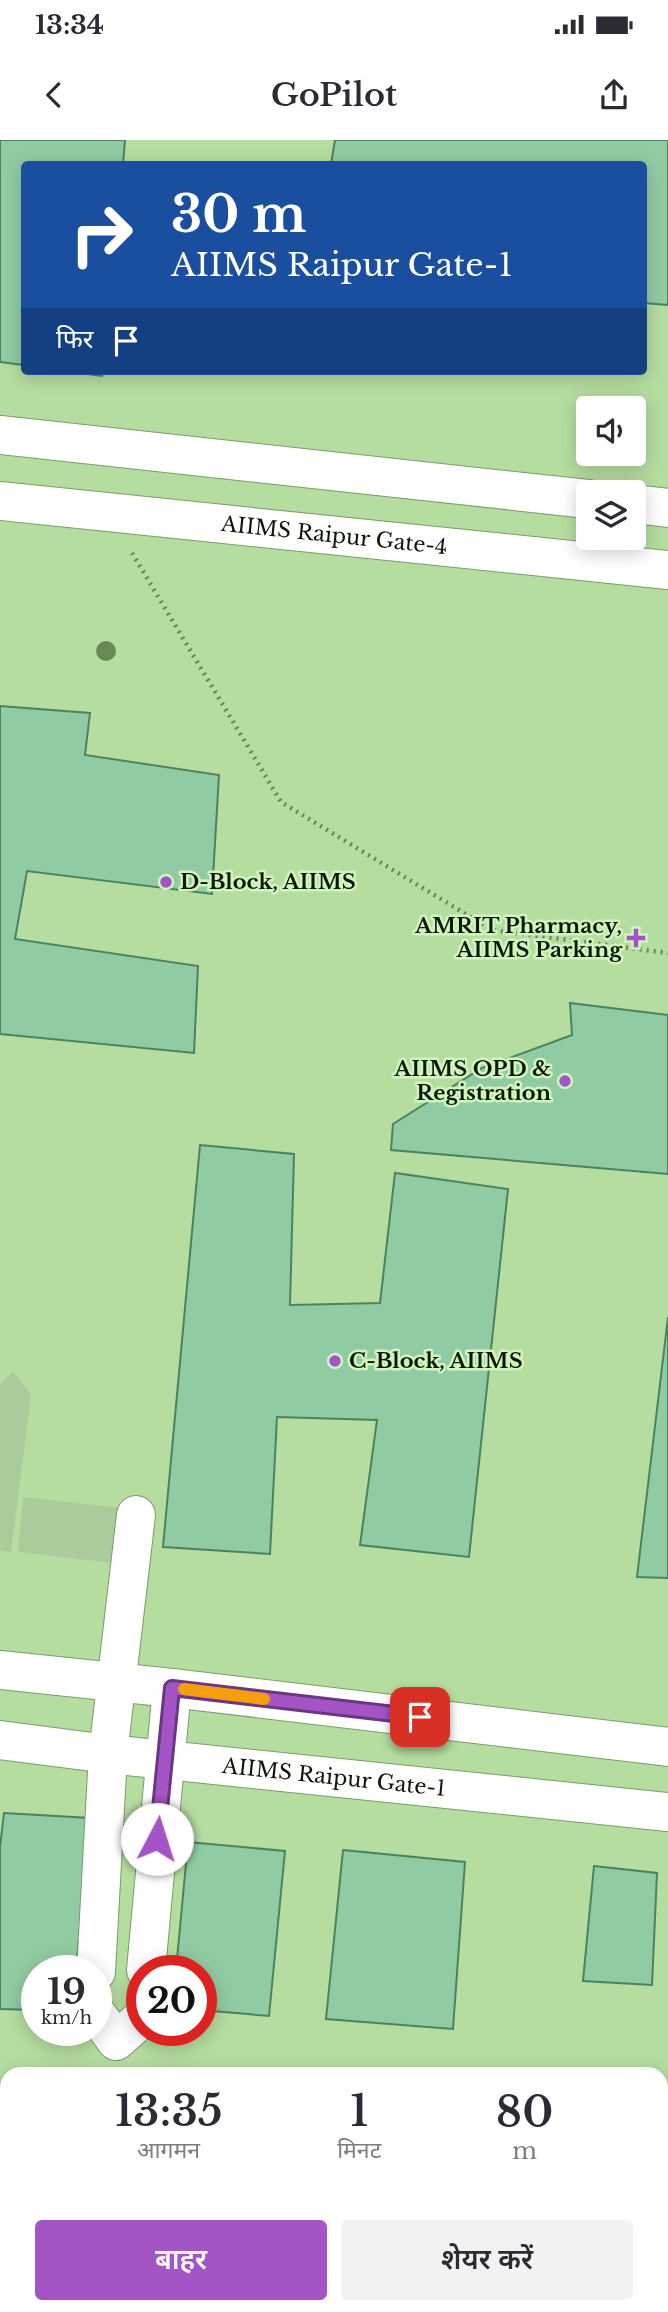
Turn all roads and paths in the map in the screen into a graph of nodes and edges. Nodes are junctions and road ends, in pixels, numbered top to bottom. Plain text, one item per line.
1 (0, 435) edge
2 (576, 498) edge
3 (0, 501) edge
4 (646, 505) edge
5 (668, 508) edge
6 (108, 513) junction
7 (668, 570) edge
8 (668, 953) edge
9 (136, 1515) dead end
10 (0, 1670) edge
11 (117, 1684) junction
12 (172, 1688) junction
13 (0, 1740) edge
14 (668, 1747) edge
15 (108, 1754) junction
16 (164, 1760) junction
17 (668, 1812) edge
18 (97, 1955) edge
19 (147, 1955) edge
20 (126, 2032) edge
21 (112, 2035) edge

1 - 2 street
3 - 6 street, AIIMS Raipur Gate-4
4 - 5 street
6 - 7 street, AIIMS Raipur Gate-4
6 - 8 path
9 - 11 street
10 - 11 street
11 - 12 street
11 - 15 street
12 - 14 street
12 - 16 street
13 - 15 street, AIIMS Raipur Gate-1
15 - 16 street, AIIMS Raipur Gate-1
15 - 18 street
16 - 17 street, AIIMS Raipur Gate-1
16 - 19 street
20 - 21 street

